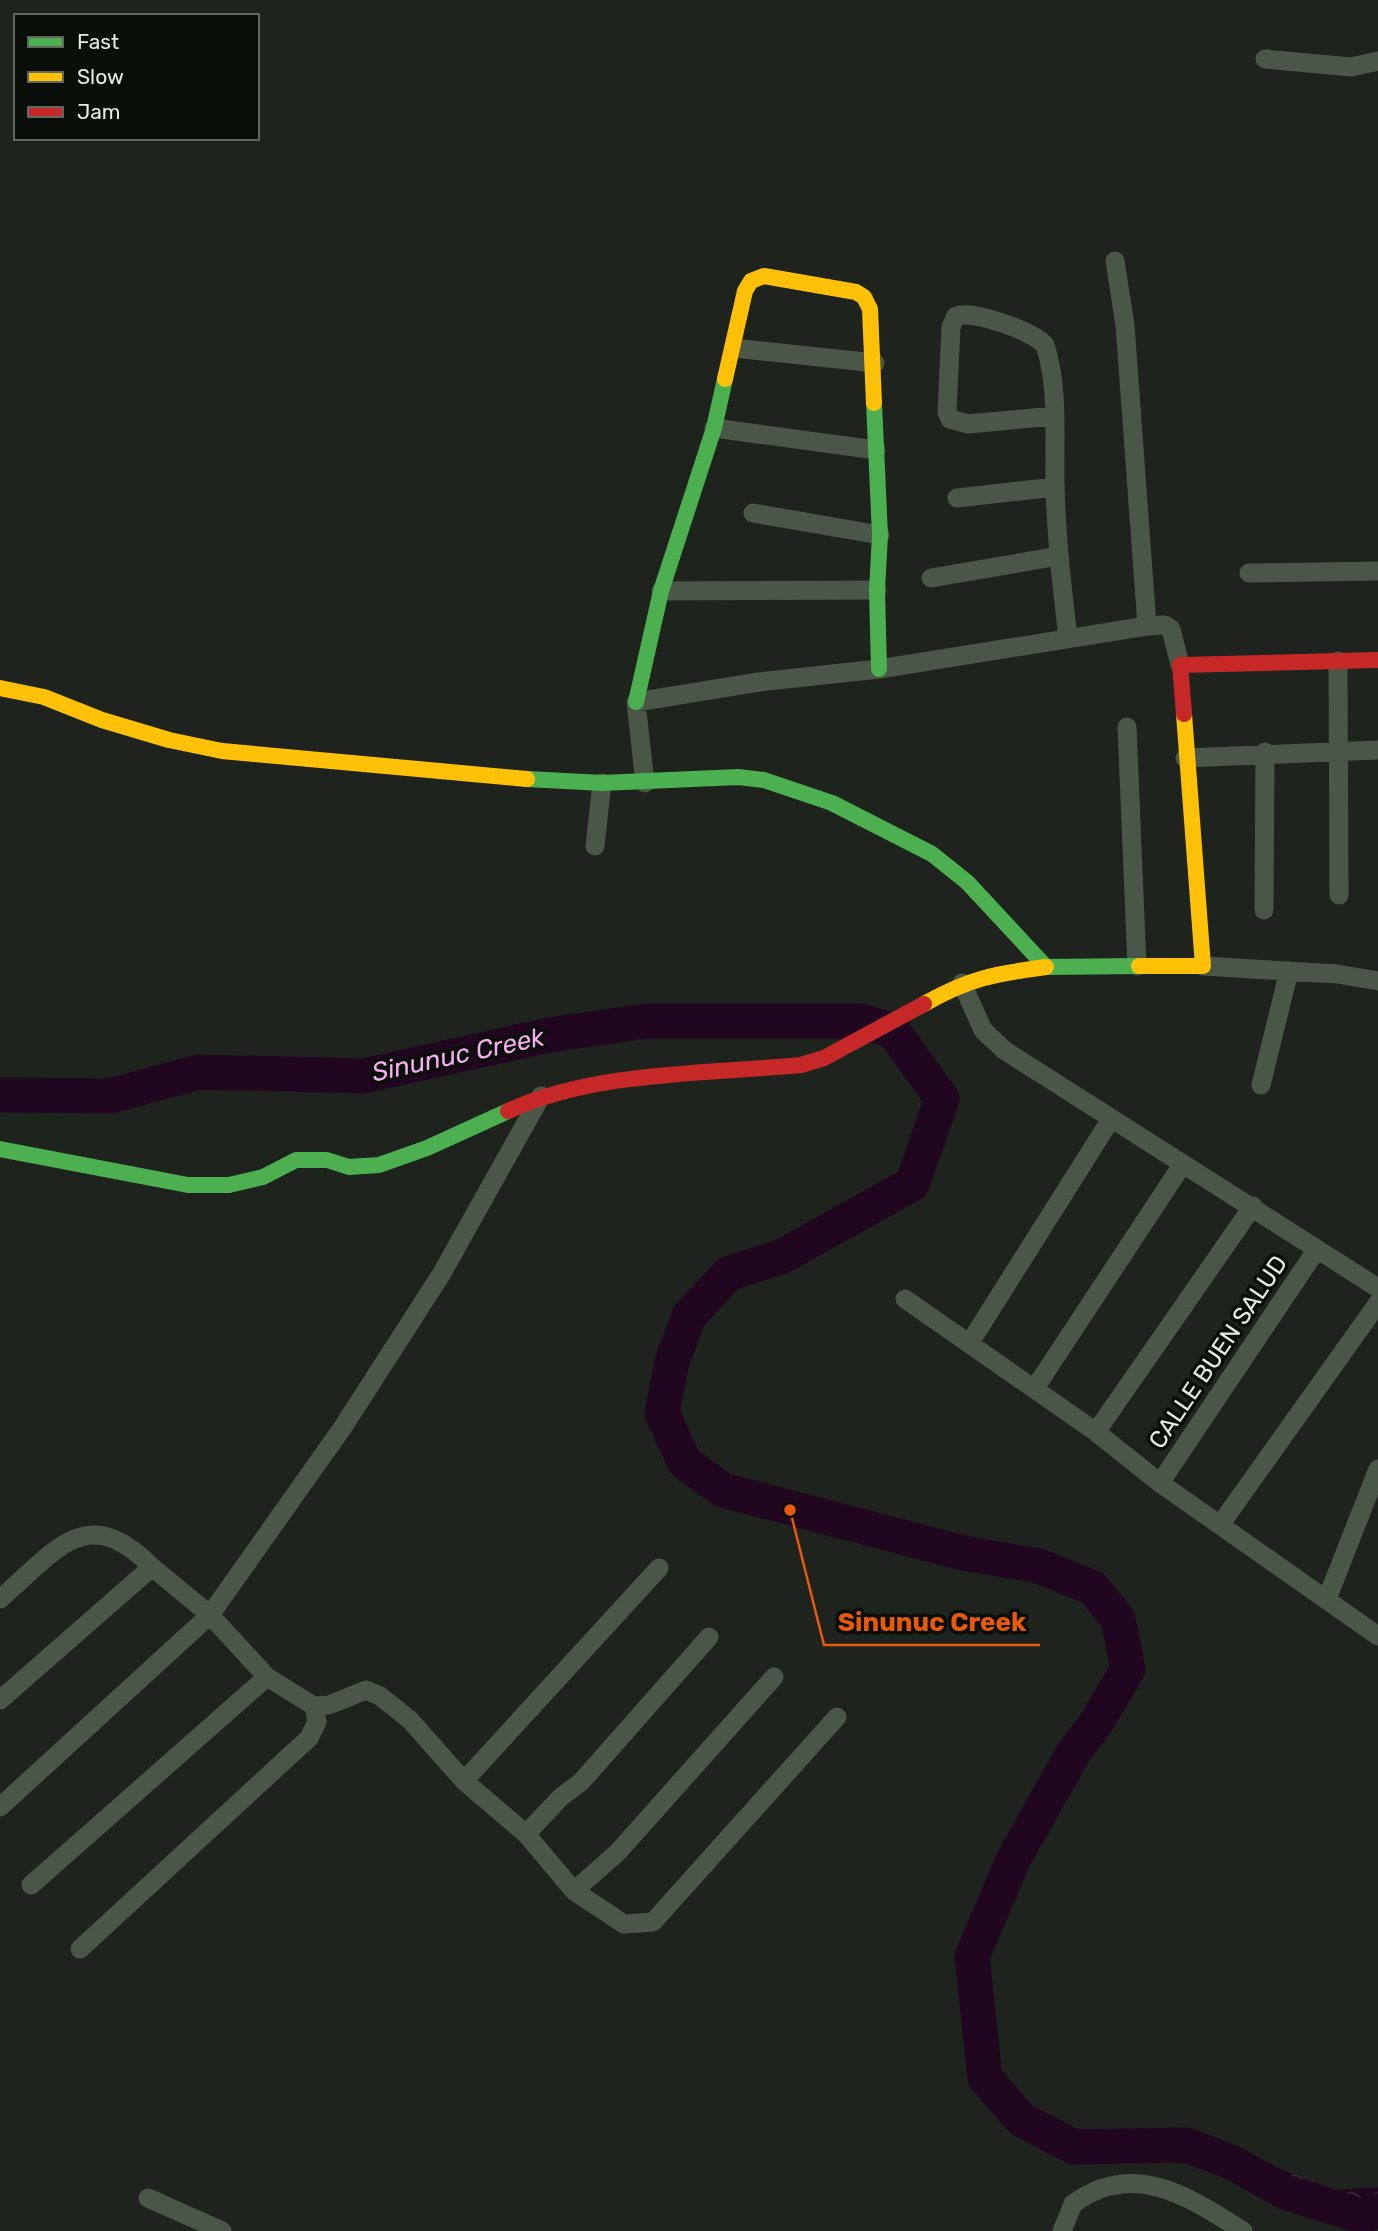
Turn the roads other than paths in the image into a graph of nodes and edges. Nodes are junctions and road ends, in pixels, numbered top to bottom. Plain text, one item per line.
1 (1265, 59) dead end
2 (1378, 61) edge
3 (1115, 261) dead end
4 (734, 348) junction
5 (874, 363) junction
6 (1054, 416) junction
7 (715, 428) junction
8 (876, 450) junction
9 (1055, 487) junction
10 (957, 498) dead end
11 (753, 513) dead end
12 (880, 535) junction
13 (1059, 556) junction
14 (1378, 571) edge
15 (1249, 573) dead end
16 (931, 578) dead end
17 (877, 590) junction
18 (661, 591) junction
19 (1147, 626) junction
20 (1068, 638) junction
21 (1338, 660) junction
22 (1378, 660) edge
23 (1180, 665) junction
24 (879, 669) junction
25 (0, 688) edge
26 (636, 702) junction
27 (1127, 727) dead end
28 (1338, 749) junction
29 (1378, 750) edge
30 (1265, 752) junction
31 (1185, 758) junction
32 (602, 783) junction
33 (645, 783) junction
34 (595, 846) dead end
35 (1339, 895) dead end
36 (1264, 910) dead end
37 (1137, 966) junction
38 (1203, 966) junction
39 (1046, 967) junction
40 (1290, 971) junction
41 (1378, 981) edge
42 (962, 983) junction
43 (1261, 1085) dead end
44 (541, 1096) junction
45 (1111, 1119) junction
46 (0, 1149) edge
47 (1182, 1165) junction
48 (1252, 1206) junction
49 (1317, 1249) junction
50 (1378, 1288) edge
51 (905, 1299) dead end
52 (1378, 1303) edge
53 (970, 1344) junction
54 (1035, 1388) junction
55 (1096, 1432) junction
56 (1378, 1469) edge
57 (1160, 1483) junction
58 (1220, 1525) junction
59 (152, 1567) junction
60 (659, 1568) dead end
61 (1326, 1598) junction
62 (0, 1599) edge
63 (210, 1615) junction
64 (1378, 1636) edge
65 (709, 1637) dead end
66 (267, 1677) junction
67 (774, 1677) dead end
68 (0, 1700) edge
69 (314, 1706) junction
70 (837, 1717) dead end
71 (464, 1781) junction
72 (0, 1807) edge
73 (526, 1835) junction
74 (31, 1885) dead end
75 (574, 1891) junction
76 (80, 1949) dead end
77 (148, 2198) dead end
78 (222, 2231) edge
79 (1062, 2231) edge
80 (1243, 2231) edge

1 - 2 street
3 - 19 street
4 - 5 street
4 - 5 street
4 - 7 street
5 - 8 street
6 - 6 street
6 - 9 street
7 - 8 street
7 - 18 street
8 - 12 street
9 - 10 street
9 - 13 street
11 - 12 street
12 - 17 street
13 - 16 street
13 - 20 street
14 - 15 street
17 - 18 street
17 - 24 street
18 - 26 street
19 - 20 street
19 - 23 street
20 - 24 street
21 - 22 street
21 - 23 street
21 - 28 street
23 - 31 street
24 - 26 street
25 - 32 street
26 - 33 street
27 - 37 street
28 - 29 street
28 - 30 street
28 - 35 street
30 - 31 street
30 - 36 street
31 - 38 street
32 - 33 street
32 - 34 street
33 - 39 street
37 - 38 street
37 - 39 street
38 - 40 street
39 - 42 street
40 - 41 street
40 - 43 street
42 - 44 street
42 - 45 street
44 - 46 street
44 - 63 street
45 - 47 street
45 - 53 street
47 - 48 street
47 - 54 street
48 - 49 street
48 - 55 street
49 - 50 street
49 - 57 street, CALLE BUEN SALUD
51 - 53 street
52 - 58 street
53 - 54 street
54 - 55 street
55 - 57 street
56 - 61 street
57 - 58 street
58 - 61 street
59 - 62 street
59 - 63 street
59 - 68 street
60 - 71 street
61 - 64 street
63 - 66 street
63 - 72 street
65 - 73 street
66 - 69 street
66 - 74 street
67 - 75 street
69 - 71 street
69 - 76 street
70 - 75 street
71 - 73 street
73 - 75 street
77 - 78 street
79 - 80 street

